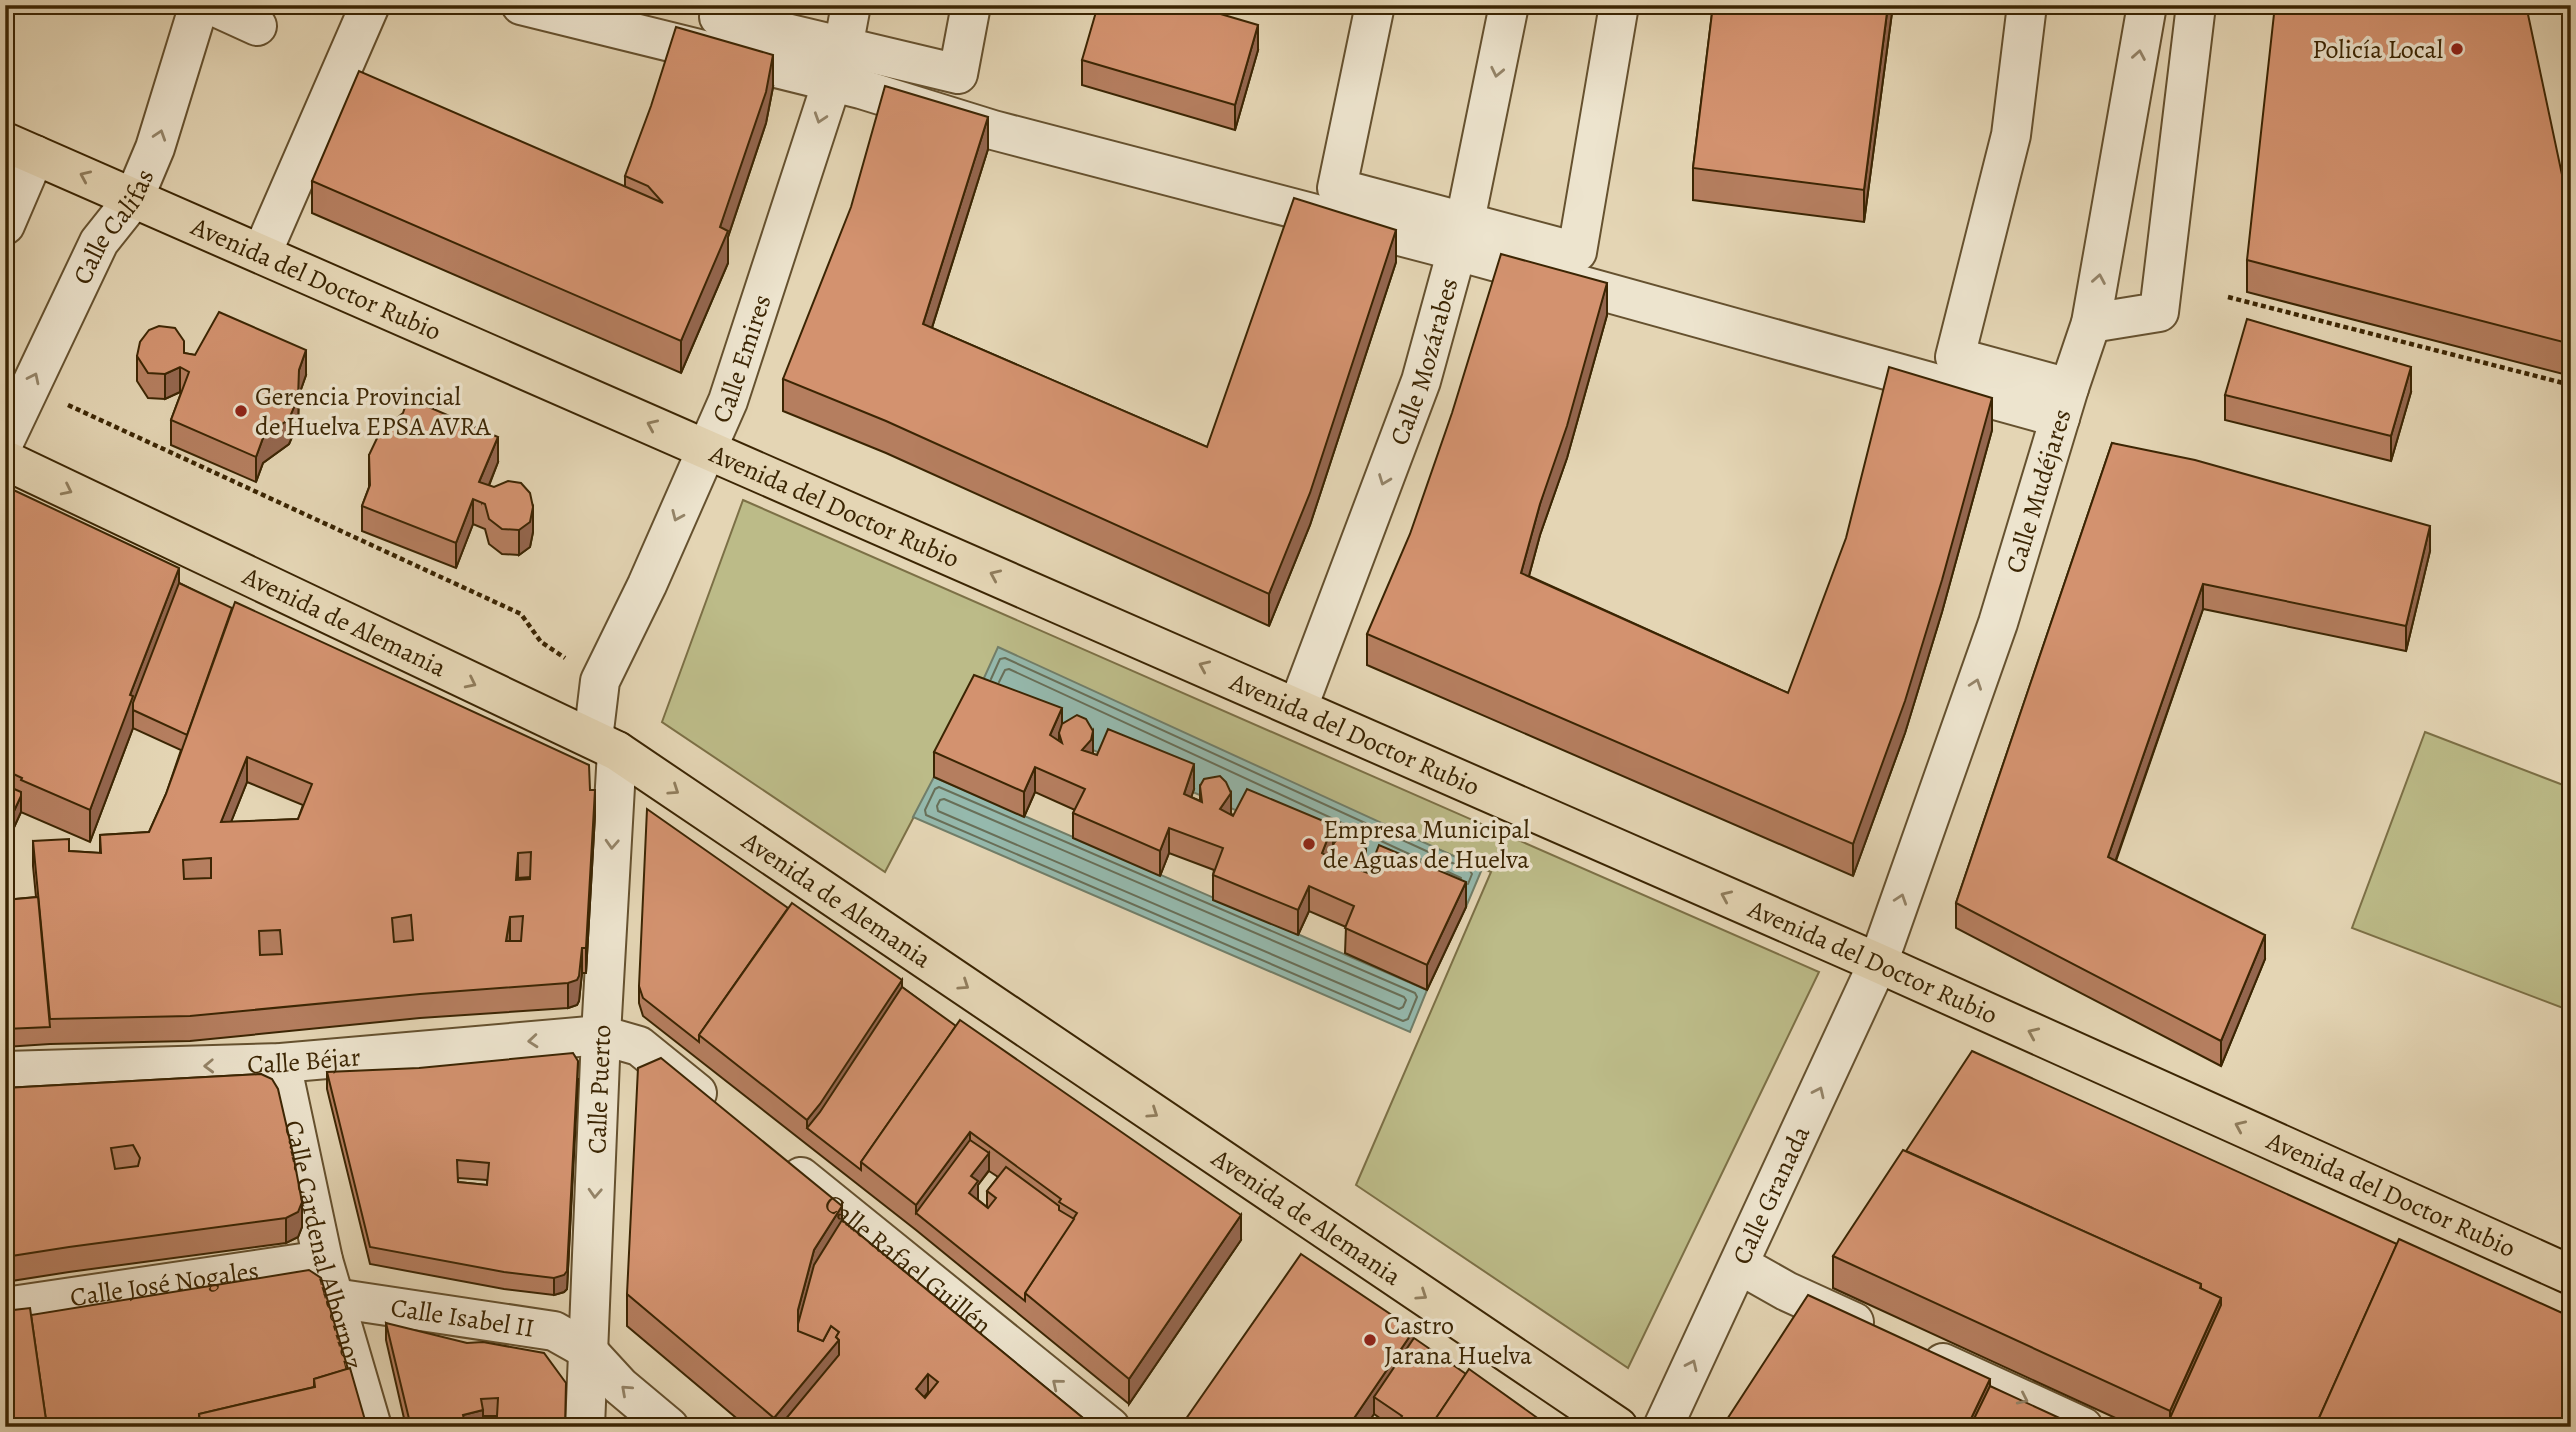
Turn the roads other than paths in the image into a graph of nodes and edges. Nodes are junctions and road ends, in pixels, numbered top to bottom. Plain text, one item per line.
1 (199, 5) edge
2 (211, 5) edge
3 (370, 5) edge
4 (521, 5) edge
5 (721, 5) edge
6 (851, 5) edge
7 (971, 5) edge
8 (1375, 5) edge
9 (1509, 5) edge
10 (1619, 5) edge
11 (2027, 5) edge
12 (2147, 5) edge
13 (2196, 5) edge
14 (257, 26) dead end
15 (837, 64) junction
16 (20, 148) edge
17 (134, 198) junction
18 (5, 225) edge
19 (1461, 236) junction
20 (262, 253) junction
21 (2091, 323) junction
22 (2064, 403) junction
23 (5, 440) edge
24 (706, 448) junction
25 (5, 460) edge
26 (1298, 707) junction
27 (605, 745) junction
28 (1878, 963) junction
29 (601, 1035) junction
30 (281, 1063) junction
31 (5, 1071) edge
32 (725, 1116) edge
33 (778, 1159) edge
34 (324, 1260) junction
35 (1740, 1265) junction
36 (2571, 1275) edge
37 (334, 1298) junction
38 (5, 1307) edge
39 (586, 1349) junction
40 (372, 1427) edge
41 (584, 1427) edge
42 (669, 1427) edge
43 (1110, 1427) edge
44 (1618, 1427) edge
45 (1663, 1427) edge
46 (2083, 1427) edge

17 -> 1 street, Calle Califas
2 - 14 street
3 - 20 street
4 - 15 street
5 - 15 street
6 - 15 street, Calle Emires
7 - 15 street
8 - 19 street
9 -> 19 street, Calle Mozárabes
10 - 19 street
11 - 22 street
21 -> 12 street, Calle Mudéjares
13 - 21 street
15 - 19 street
15 -> 24 street, Calle Emires
17 -> 16 main road, Avenida del Doctor Rubio
16 - 18 street
17 - 20 main road, Avenida del Doctor Rubio
23 -> 17 street, Calle Califas
19 - 22 street
19 -> 26 street, Calle Mozárabes
24 -> 20 main road, Avenida del Doctor Rubio
21 - 22 street, Calle Mudéjares
28 -> 22 street, Calle Mudéjares
26 -> 24 main road, Avenida del Doctor Rubio
24 -> 27 street, Calle Emires
25 -> 27 main road, Avenida de Alemania
28 -> 26 main road, Avenida del Doctor Rubio
27 -> 29 street, Calle Puerto
27 -> 44 main road, Avenida de Alemania
35 -> 28 street, Calle Granada
36 -> 28 main road, Avenida del Doctor Rubio
29 -> 30 street, Calle Béjar
29 - 32 street
29 -> 39 street, Calle Puerto
30 -> 31 street, Calle Béjar
30 - 34 street, Calle Cardenal Albornoz
43 -> 33 street, Calle Rafael Guillén
34 - 37 street, Calle Cardenal Albornoz
34 - 38 street, Calle José Nogales
45 -> 35 street, Calle Granada
35 -> 46 street
37 - 39 street, Calle Isabel II
37 - 40 street, Calle Cardenal Albornoz
39 - 41 street, Calle Puerto
42 -> 39 street, Calle Isabel II

